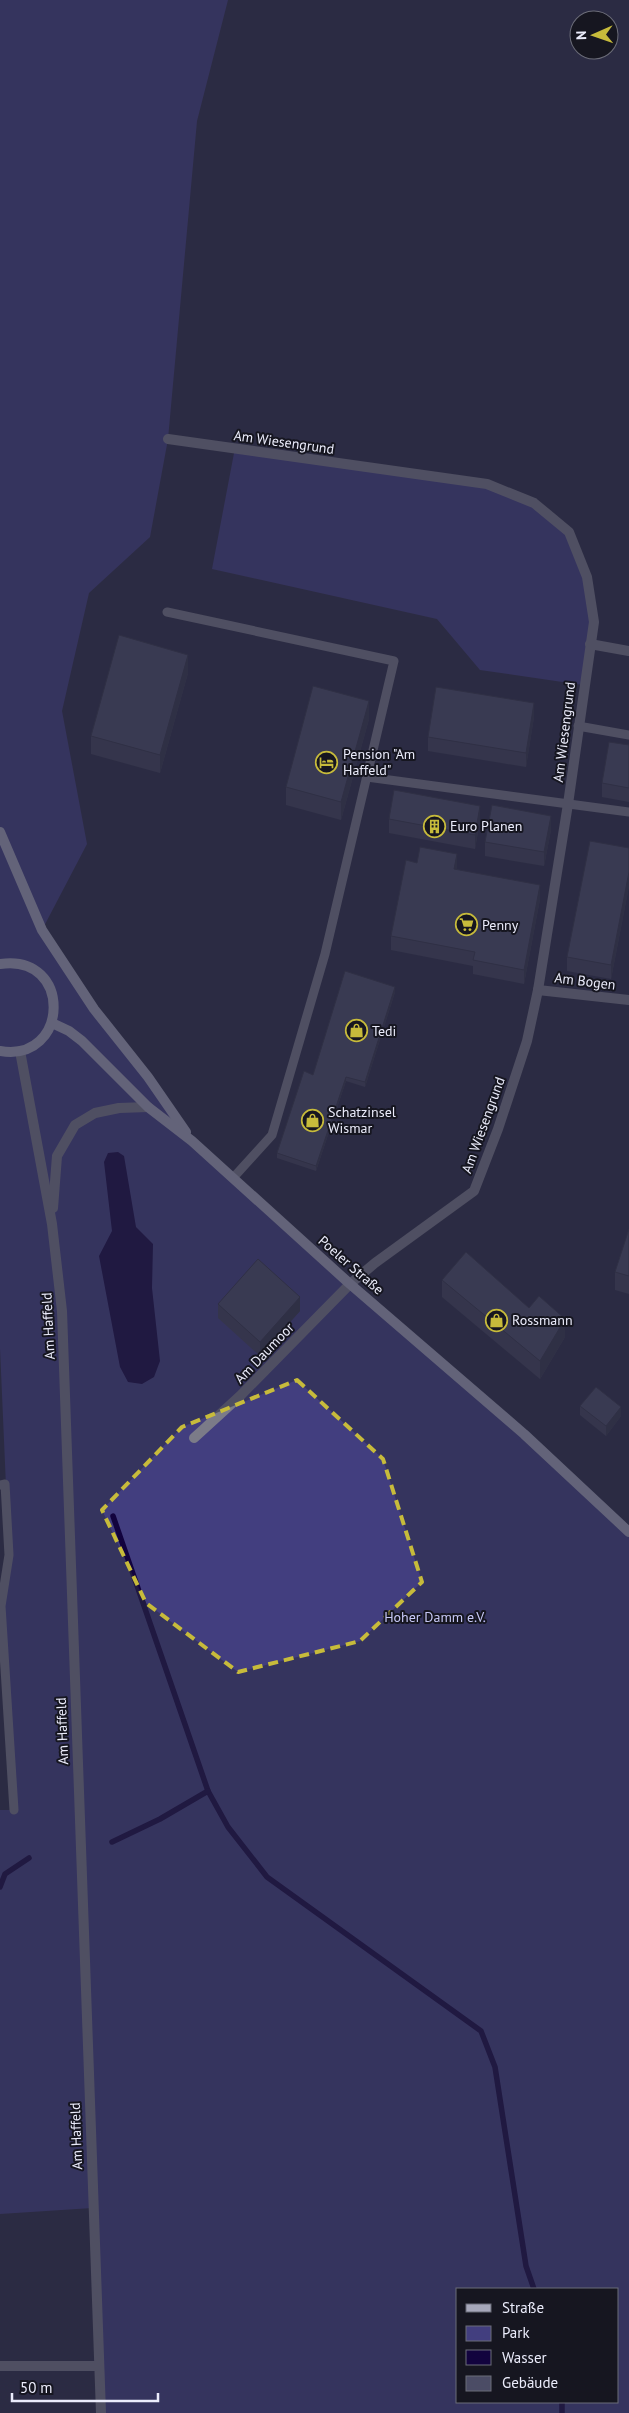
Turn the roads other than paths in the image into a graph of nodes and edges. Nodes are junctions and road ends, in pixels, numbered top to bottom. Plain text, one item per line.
1 (168, 439) dead end
2 (167, 612) dead end
3 (590, 644) junction
4 (629, 651) edge
5 (578, 726) junction
6 (629, 735) edge
7 (367, 777) junction
8 (568, 804) junction
9 (629, 812) edge
10 (0, 832) edge
11 (0, 964) edge
12 (538, 990) junction
13 (629, 1000) edge
14 (52, 1023) junction
15 (0, 1051) edge
16 (20, 1051) junction
17 (148, 1107) junction
18 (192, 1141) junction
19 (232, 1178) junction
20 (52, 1224) junction
21 (350, 1284) junction
22 (194, 1438) dead end
23 (0, 1485) edge
24 (629, 1532) edge
25 (14, 1810) dead end
26 (0, 2366) edge
27 (99, 2366) junction
28 (101, 2413) edge

1 - 3 street, Am Wiesengrund
2 - 7 lane
3 - 4 street
3 - 5 street, Am Wiesengrund
5 - 6 lane
5 - 8 street, Am Wiesengrund
7 - 8 lane
7 - 19 lane
8 - 9 lane
8 - 12 street, Am Wiesengrund
10 - 18 main road
11 - 14 main road
12 - 13 street, Am Bogen
12 - 21 street, Am Wiesengrund
14 - 16 main road
14 - 17 main road, Poeler Straße
15 - 16 main road
16 - 20 street, Am Haffeld
17 - 18 main road, Poeler Straße
17 - 20 street
18 - 19 main road, Poeler Straße
19 - 21 main road, Poeler Straße
20 - 27 street, Am Haffeld
21 - 22 street, Am Daumoor
21 - 24 main road, Poeler Straße
23 - 25 lane
26 - 27 street
27 - 28 street, Am Haffeld

